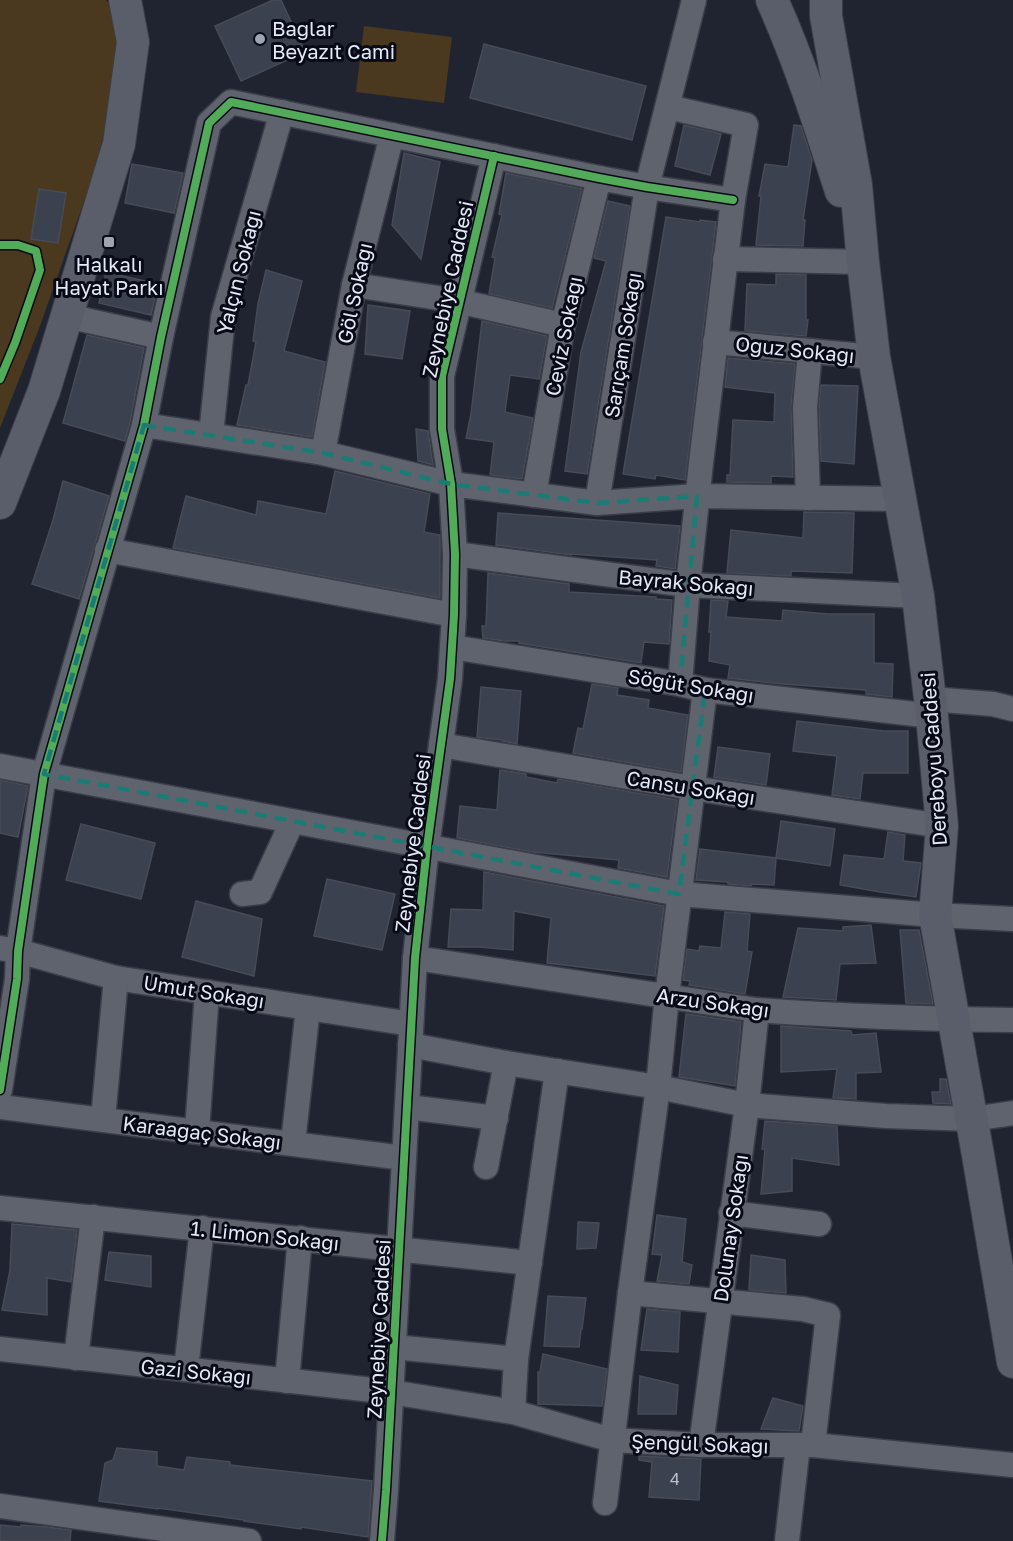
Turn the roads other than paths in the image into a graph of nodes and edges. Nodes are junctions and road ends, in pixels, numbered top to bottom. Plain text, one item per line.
1 (125, 0) edge
2 (694, 0) edge
3 (771, 0) edge
4 (826, 0) edge
5 (668, 107) junction
6 (282, 112) junction
7 (392, 135) junction
8 (494, 156) junction
9 (599, 178) junction
10 (647, 187) junction
11 (733, 200) junction
12 (726, 259) junction
13 (863, 262) junction
14 (354, 285) junction
15 (458, 301) junction
16 (67, 316) junction
17 (563, 325) junction
18 (161, 337) junction
19 (715, 342) junction
20 (810, 351) junction
21 (874, 357) junction
22 (144, 425) junction
23 (212, 435) junction
24 (323, 453) junction
25 (451, 484) junction
26 (534, 495) junction
27 (697, 496) junction
28 (808, 498) junction
29 (900, 499) junction
30 (0, 503) edge
31 (597, 503) junction
32 (107, 550) junction
33 (455, 554) junction
34 (688, 585) junction
35 (918, 596) junction
36 (454, 615) junction
37 (452, 647) junction
38 (680, 684) junction
39 (705, 690) junction
40 (931, 707) junction
41 (1013, 709) edge
42 (441, 745) junction
43 (0, 766) edge
44 (45, 774) junction
45 (692, 788) junction
46 (292, 822) junction
47 (942, 826) junction
48 (427, 847) junction
49 (242, 894) dead end
50 (680, 894) junction
51 (936, 915) junction
52 (1013, 919) edge
53 (9, 950) edge
54 (415, 958) junction
55 (116, 978) junction
56 (207, 992) junction
57 (667, 996) junction
58 (308, 1008) junction
59 (757, 1010) junction
60 (954, 1019) junction
61 (1013, 1020) edge
62 (411, 1034) junction
63 (506, 1063) junction
64 (557, 1071) junction
65 (658, 1087) junction
66 (0, 1090) edge
67 (747, 1105) junction
68 (0, 1107) edge
69 (407, 1107) junction
70 (1013, 1113) edge
71 (496, 1118) junction
72 (103, 1119) junction
73 (972, 1119) junction
74 (197, 1131) junction
75 (292, 1143) junction
76 (404, 1158) junction
77 (486, 1167) dead end
78 (0, 1208) edge
79 (731, 1213) junction
80 (93, 1217) junction
81 (819, 1224) dead end
82 (202, 1228) junction
83 (300, 1238) junction
84 (399, 1248) junction
85 (530, 1263) junction
86 (1007, 1291) edge
87 (630, 1293) junction
88 (720, 1302) junction
89 (394, 1347) junction
90 (0, 1349) edge
91 (76, 1358) junction
92 (516, 1359) junction
93 (1013, 1362) edge
94 (186, 1369) junction
95 (287, 1380) junction
96 (391, 1392) junction
97 (513, 1412) junction
98 (612, 1440) junction
99 (701, 1445) junction
100 (806, 1445) junction
101 (1013, 1465) edge
102 (604, 1503) dead end
103 (0, 1506) edge
104 (249, 1541) edge
105 (382, 1541) edge
106 (787, 1541) edge

1 - 16 main road
2 - 5 street, Sarıçam Sokağı
3 - 13 main road
4 - 13 main road
5 - 10 street, Sarıçam Sokağı
5 - 11 street
6 - 7 street
6 - 18 street
6 - 23 street, Yalçın Sokağı
7 - 8 street
7 - 14 street, Göl Sokağı
8 - 9 street
8 - 15 street, Zeynebiye Caddesi
9 - 10 street
9 - 17 street, Ceviz Sokağı
10 - 11 street
10 - 31 street, Sarıçam Sokağı
11 - 12 street
12 - 13 street
12 - 19 street
13 - 21 main road, Dereboyu Caddesi
14 - 15 street
14 - 24 street, Göl Sokağı
15 - 17 street
15 - 25 street, Zeynebiye Caddesi
16 - 18 street
16 - 30 main road
17 - 26 street, Ceviz Sokağı
18 - 22 street
19 - 20 street, Oğuz Sokağı
19 - 27 street
20 - 21 street, Oğuz Sokağı
20 - 28 street
21 - 29 main road, Dereboyu Caddesi
22 - 23 street
22 - 32 street
23 - 24 street
24 - 25 street
25 - 26 street
25 - 33 street, Zeynebiye Caddesi
26 - 31 street
27 - 28 street
27 - 31 street
27 - 34 street
28 - 29 street
29 - 35 main road, Dereboyu Caddesi
32 - 36 street
32 - 44 street
33 - 34 street, Bayrak Sokağı
33 - 36 street, Zeynebiye Caddesi
34 - 35 street, Bayrak Sokağı
34 - 38 street
35 - 40 main road, Dereboyu Caddesi
36 - 37 street, Zeynebiye Caddesi
37 - 38 street, Söğüt Sokağı
37 - 42 street, Zeynebiye Caddesi
38 - 39 street, Söğüt Sokağı
39 - 40 street, Söğüt Sokağı
39 - 45 street
40 - 41 street, Söğüt Sokağı
40 - 47 main road, Dereboyu Caddesi
42 - 45 street, Cansu Sokağı
42 - 48 street, Zeynebiye Caddesi
43 - 44 street
44 - 46 street
44 - 53 street
45 - 47 street, Cansu Sokağı
45 - 50 street
46 - 48 street
46 - 49 street
47 - 51 main road, Dereboyu Caddesi
48 - 50 street
48 - 54 street, Zeynebiye Caddesi
50 - 51 street
50 - 57 street
51 - 52 street
51 - 60 main road, Dereboyu Caddesi
53 - 55 street, Umut Sokağı
53 - 66 street
54 - 57 street, Arzu Sokağı
54 - 62 street, Zeynebiye Caddesi
55 - 56 street, Umut Sokağı
55 - 72 street
56 - 58 street, Umut Sokağı
56 - 74 street
57 - 59 street, Arzu Sokağı
57 - 65 street
58 - 62 street, Umut Sokağı
58 - 75 street
59 - 60 street, Arzu Sokağı
59 - 67 street, Dolunay Sokağı
60 - 61 street, Arzu Sokağı
60 - 73 main road, Dereboyu Caddesi
62 - 63 street, Umut Sokağı
62 - 69 street, Zeynebiye Caddesi
63 - 64 street, Umut Sokağı
63 - 71 street
64 - 65 street, Umut Sokağı
64 - 85 street
65 - 67 street, Umut Sokağı
65 - 87 street
67 - 73 street, Umut Sokağı
67 - 79 street, Dolunay Sokağı
68 - 72 street, Karaağaç Sokağı
69 - 71 street
69 - 76 street, Zeynebiye Caddesi
70 - 73 street, Umut Sokağı
71 - 77 street
72 - 74 street, Karaağaç Sokağı
73 - 86 main road, Dereboyu Caddesi
74 - 75 street, Karaağaç Sokağı
75 - 76 street, Karaağaç Sokağı
76 - 84 street, Zeynebiye Caddesi
78 - 80 street, 1. Limon Sokağı
79 - 81 street
79 - 88 street, Dolunay Sokağı
80 - 82 street, 1. Limon Sokağı
80 - 91 street
82 - 83 street, 1. Limon Sokağı
82 - 94 street
83 - 84 street, 1. Limon Sokağı
83 - 95 street
84 - 85 street, 1. Limon Sokağı
84 - 89 street, Zeynebiye Caddesi
85 - 92 street
86 - 93 main road, Dereboyu Caddesi
87 - 88 street
87 - 98 street
88 - 99 street, Dolunay Sokağı
88 - 100 street
89 - 92 street
89 - 96 street, Zeynebiye Caddesi
90 - 91 street, Gazi Sokağı
91 - 94 street, Gazi Sokağı
92 - 97 street
94 - 95 street, Gazi Sokağı
95 - 96 street, Gazi Sokağı
96 - 97 street, Şengül Sokağı
96 - 105 street, Zeynebiye Caddesi
97 - 98 street, Şengül Sokağı
98 - 99 street, Şengül Sokağı
98 - 102 street
99 - 100 street, Şengül Sokağı
100 - 101 street, Şengül Sokağı
100 - 106 street
103 - 104 street

